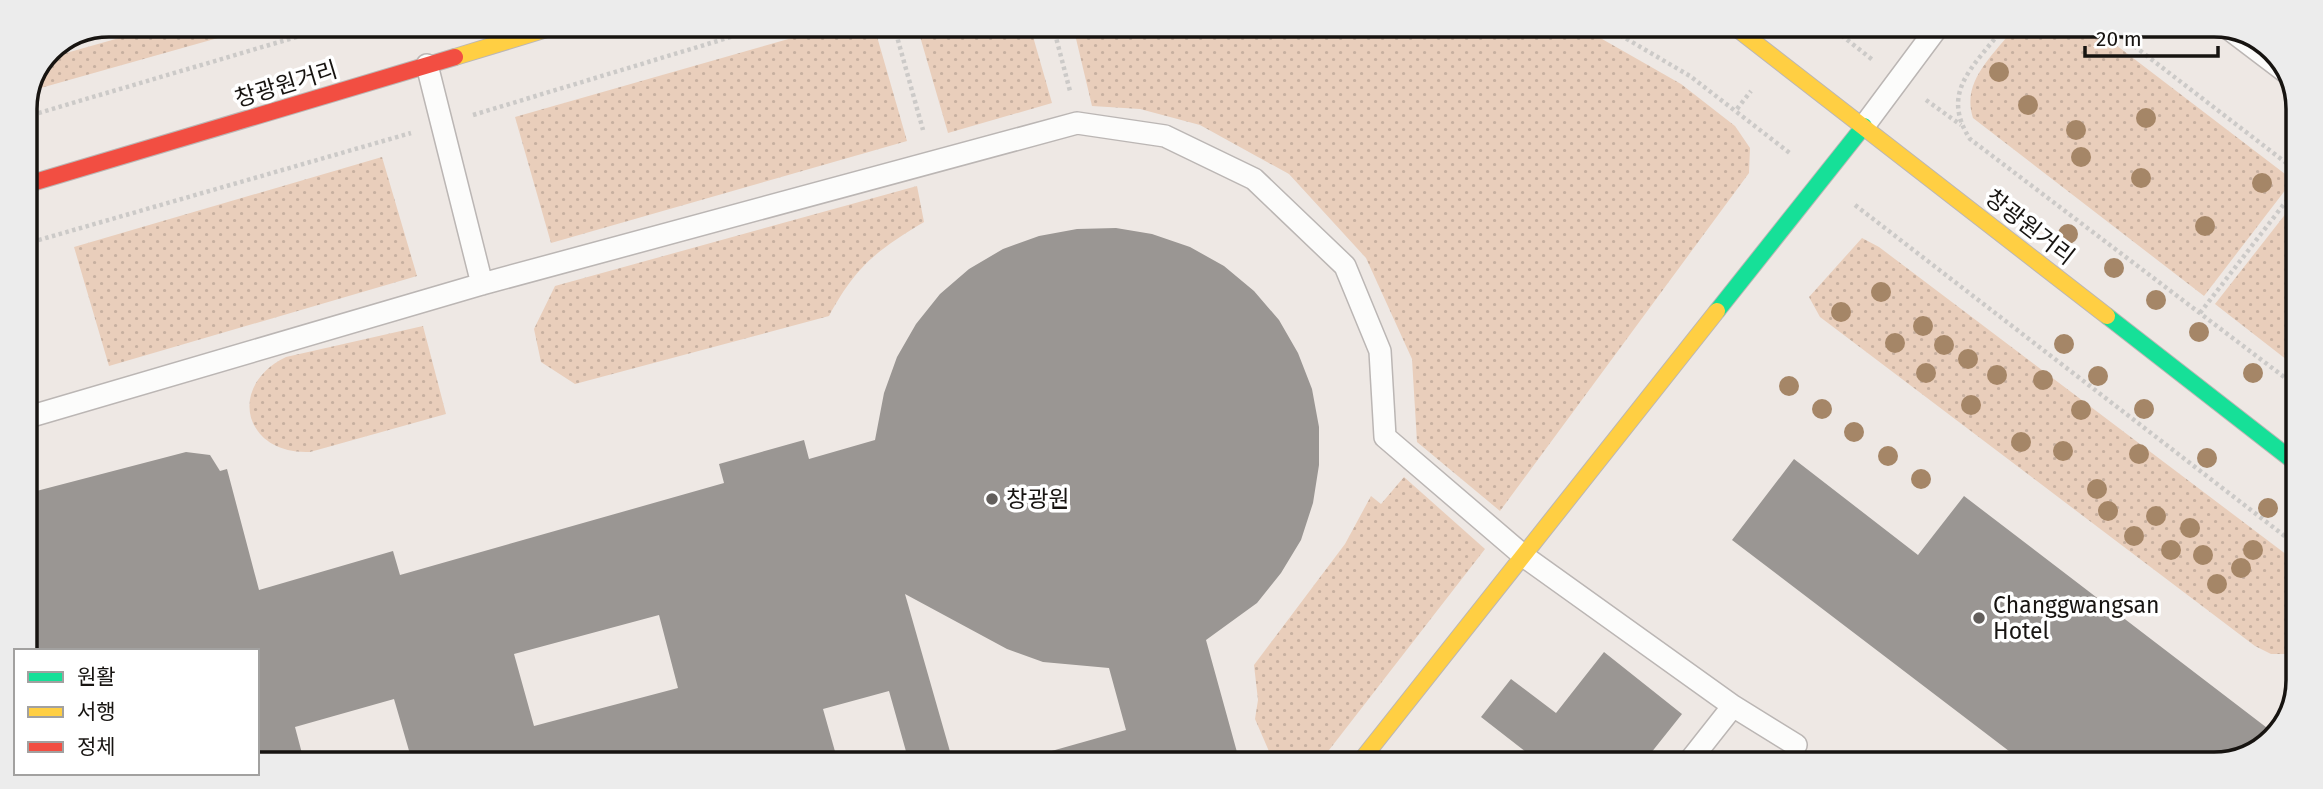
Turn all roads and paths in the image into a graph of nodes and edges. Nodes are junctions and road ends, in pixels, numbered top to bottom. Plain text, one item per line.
1 (296, 37) edge
2 (520, 37) edge
3 (731, 37) edge
4 (897, 37) edge
5 (1056, 37) edge
6 (1625, 37) edge
7 (1748, 37) edge
8 (1930, 37) edge
9 (1997, 37) edge
10 (2122, 37) edge
11 (427, 65) junction
12 (37, 113) edge
13 (1077, 122) junction
14 (442, 124) junction
15 (1864, 125) junction
16 (932, 162) junction
17 (2286, 163) edge
18 (1821, 179) junction
19 (37, 181) edge
20 (2286, 202) edge
21 (37, 241) edge
22 (482, 284) junction
23 (2200, 313) junction
24 (2286, 378) edge
25 (37, 414) edge
26 (2286, 455) edge
27 (2286, 537) edge
28 (1525, 557) junction
29 (1732, 706) junction
30 (1796, 744) dead end
31 (1368, 752) edge
32 (1696, 752) edge

1 - 12 path
2 - 11 main road, 창광원거리
3 - 14 path
4 - 16 path
5 - 13 path
6 - 18 path
7 - 15 main road, 창광원거리
8 - 15 lane
9 - 23 path
10 - 17 path
11 - 14 lane
11 - 19 main road, 창광원거리
13 - 16 lane
13 - 28 lane
14 - 21 path
14 - 22 lane
15 - 18 main road
15 - 26 main road, 창광원거리
16 - 22 lane
18 - 27 path
18 - 28 main road
20 - 23 path
22 - 25 lane
23 - 24 path
28 - 29 lane
28 - 31 main road
29 - 30 lane
29 - 32 lane

